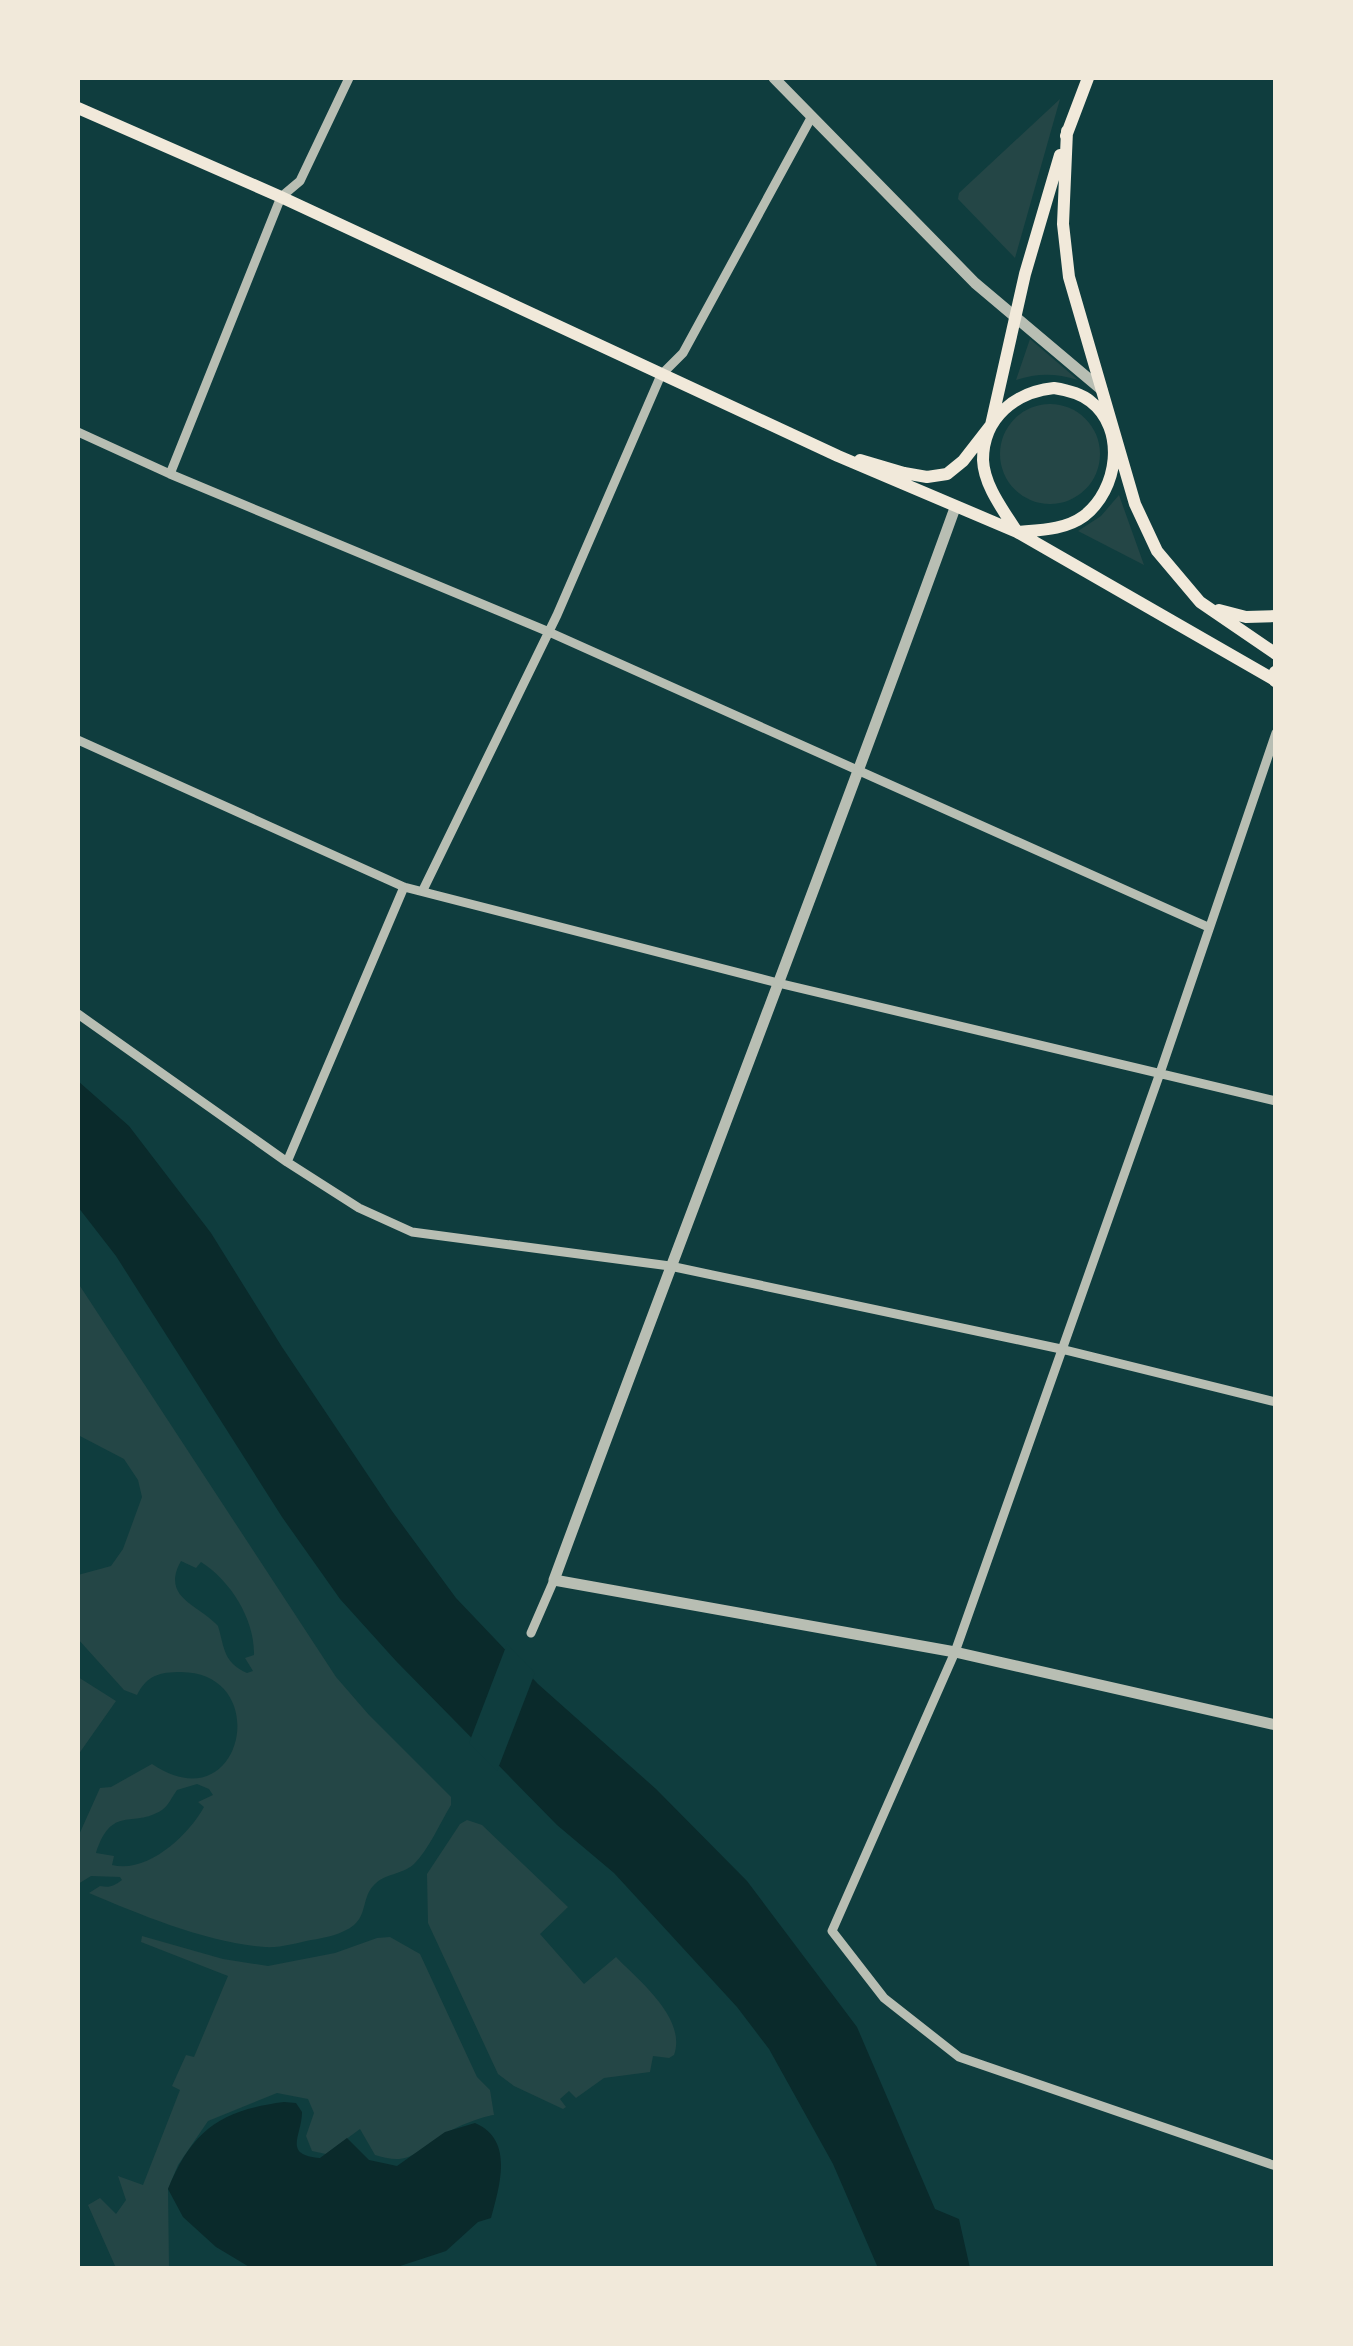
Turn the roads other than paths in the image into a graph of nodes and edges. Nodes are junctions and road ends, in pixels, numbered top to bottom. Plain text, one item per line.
1 (348, 78) edge
2 (774, 78) edge
3 (1072, 78) edge
4 (1086, 82) edge
5 (78, 108) edge
6 (811, 118) junction
7 (1067, 131) junction
8 (281, 197) junction
9 (1014, 316) junction
10 (661, 375) junction
11 (1102, 390) junction
12 (992, 425) junction
13 (78, 432) edge
14 (1113, 432) junction
15 (838, 456) junction
16 (170, 474) junction
17 (956, 508) junction
18 (1017, 532) junction
19 (1200, 602) junction
20 (1276, 616) edge
21 (549, 632) junction
22 (1276, 654) edge
23 (1275, 678) edge
24 (1276, 733) edge
25 (78, 740) edge
26 (860, 771) junction
27 (404, 886) junction
28 (422, 890) junction
29 (1208, 928) junction
30 (778, 984) junction
31 (78, 1014) edge
32 (1160, 1073) junction
33 (1276, 1100) edge
34 (288, 1162) junction
35 (670, 1266) junction
36 (1061, 1349) junction
37 (1276, 1402) edge
38 (554, 1580) junction
39 (531, 1632) dead end
40 (955, 1652) junction
41 (1276, 1725) edge
42 (1276, 2166) edge

1 - 8 street
2 - 6 street
3 - 4 street
4 - 7 main road
5 - 8 main road
6 - 9 street
6 - 10 street
7 - 9 main road
7 - 11 main road
8 - 10 main road
8 - 16 street
9 - 11 street
9 - 12 main road
10 - 15 main road
10 - 21 street
11 - 14 main road
12 - 14 main road
12 - 15 main road
12 - 18 main road
13 - 16 street
14 - 18 main road
14 - 19 main road
15 - 17 main road
16 - 21 street
17 - 18 main road
17 - 26 street
18 - 23 main road
19 - 20 main road
19 - 22 main road
21 - 26 street
21 - 28 street
24 - 29 street
25 - 27 street
26 - 29 street
26 - 30 street
27 - 28 street
27 - 34 street
28 - 30 street
29 - 32 street
30 - 32 street
30 - 35 street
31 - 34 street
32 - 33 street
32 - 36 street
34 - 35 street
35 - 36 street
35 - 38 street
36 - 37 street
36 - 40 street
38 - 39 street
38 - 40 street
40 - 41 street
40 - 42 street

